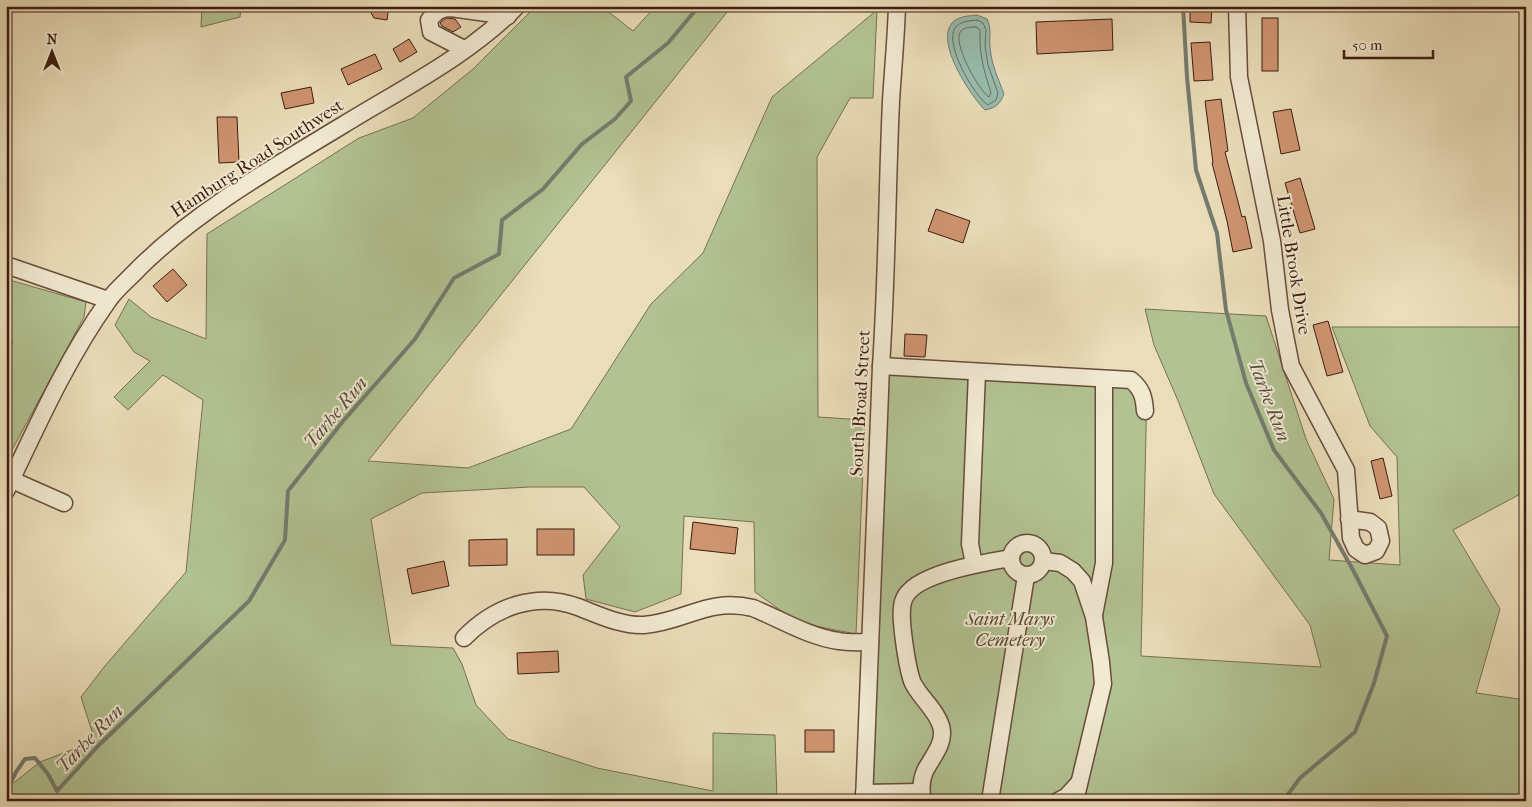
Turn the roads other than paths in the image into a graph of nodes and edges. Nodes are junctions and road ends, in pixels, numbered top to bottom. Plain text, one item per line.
1 (897, 6) edge
2 (1237, 6) edge
3 (513, 11) edge
4 (464, 49) junction
5 (6, 265) edge
6 (108, 300) junction
7 (881, 366) junction
8 (978, 372) junction
9 (1104, 379) junction
10 (1145, 411) dead end
11 (9, 485) edge
12 (64, 503) dead end
13 (1349, 519) dead end
14 (1011, 558) junction
15 (1044, 562) junction
16 (974, 564) junction
17 (1026, 576) junction
18 (1094, 617) junction
19 (464, 638) dead end
20 (870, 642) junction
21 (1079, 783) junction
22 (922, 796) edge
23 (864, 797) edge
24 (990, 801) edge
25 (1058, 801) edge
26 (1075, 801) edge

1 - 7 street, South Broad Street
2 - 13 street, Little Brook Drive
3 - 4 street, Hamburg Road Southwest
3 - 4 street
4 - 6 street, Hamburg Road Southwest
5 - 6 street
6 - 11 street, Hamburg Road Southwest
7 - 8 street
7 - 20 street, South Broad Street
8 - 9 street
8 - 16 street
9 - 10 street
9 - 18 street
11 - 12 street
14 - 15 street
14 - 16 street
14 - 17 street
15 - 17 street
15 - 18 street
16 - 22 street
17 - 24 street
18 - 21 street
19 - 20 street
20 - 23 street, South Broad Street
21 - 25 street
21 - 26 street
22 - 23 street

